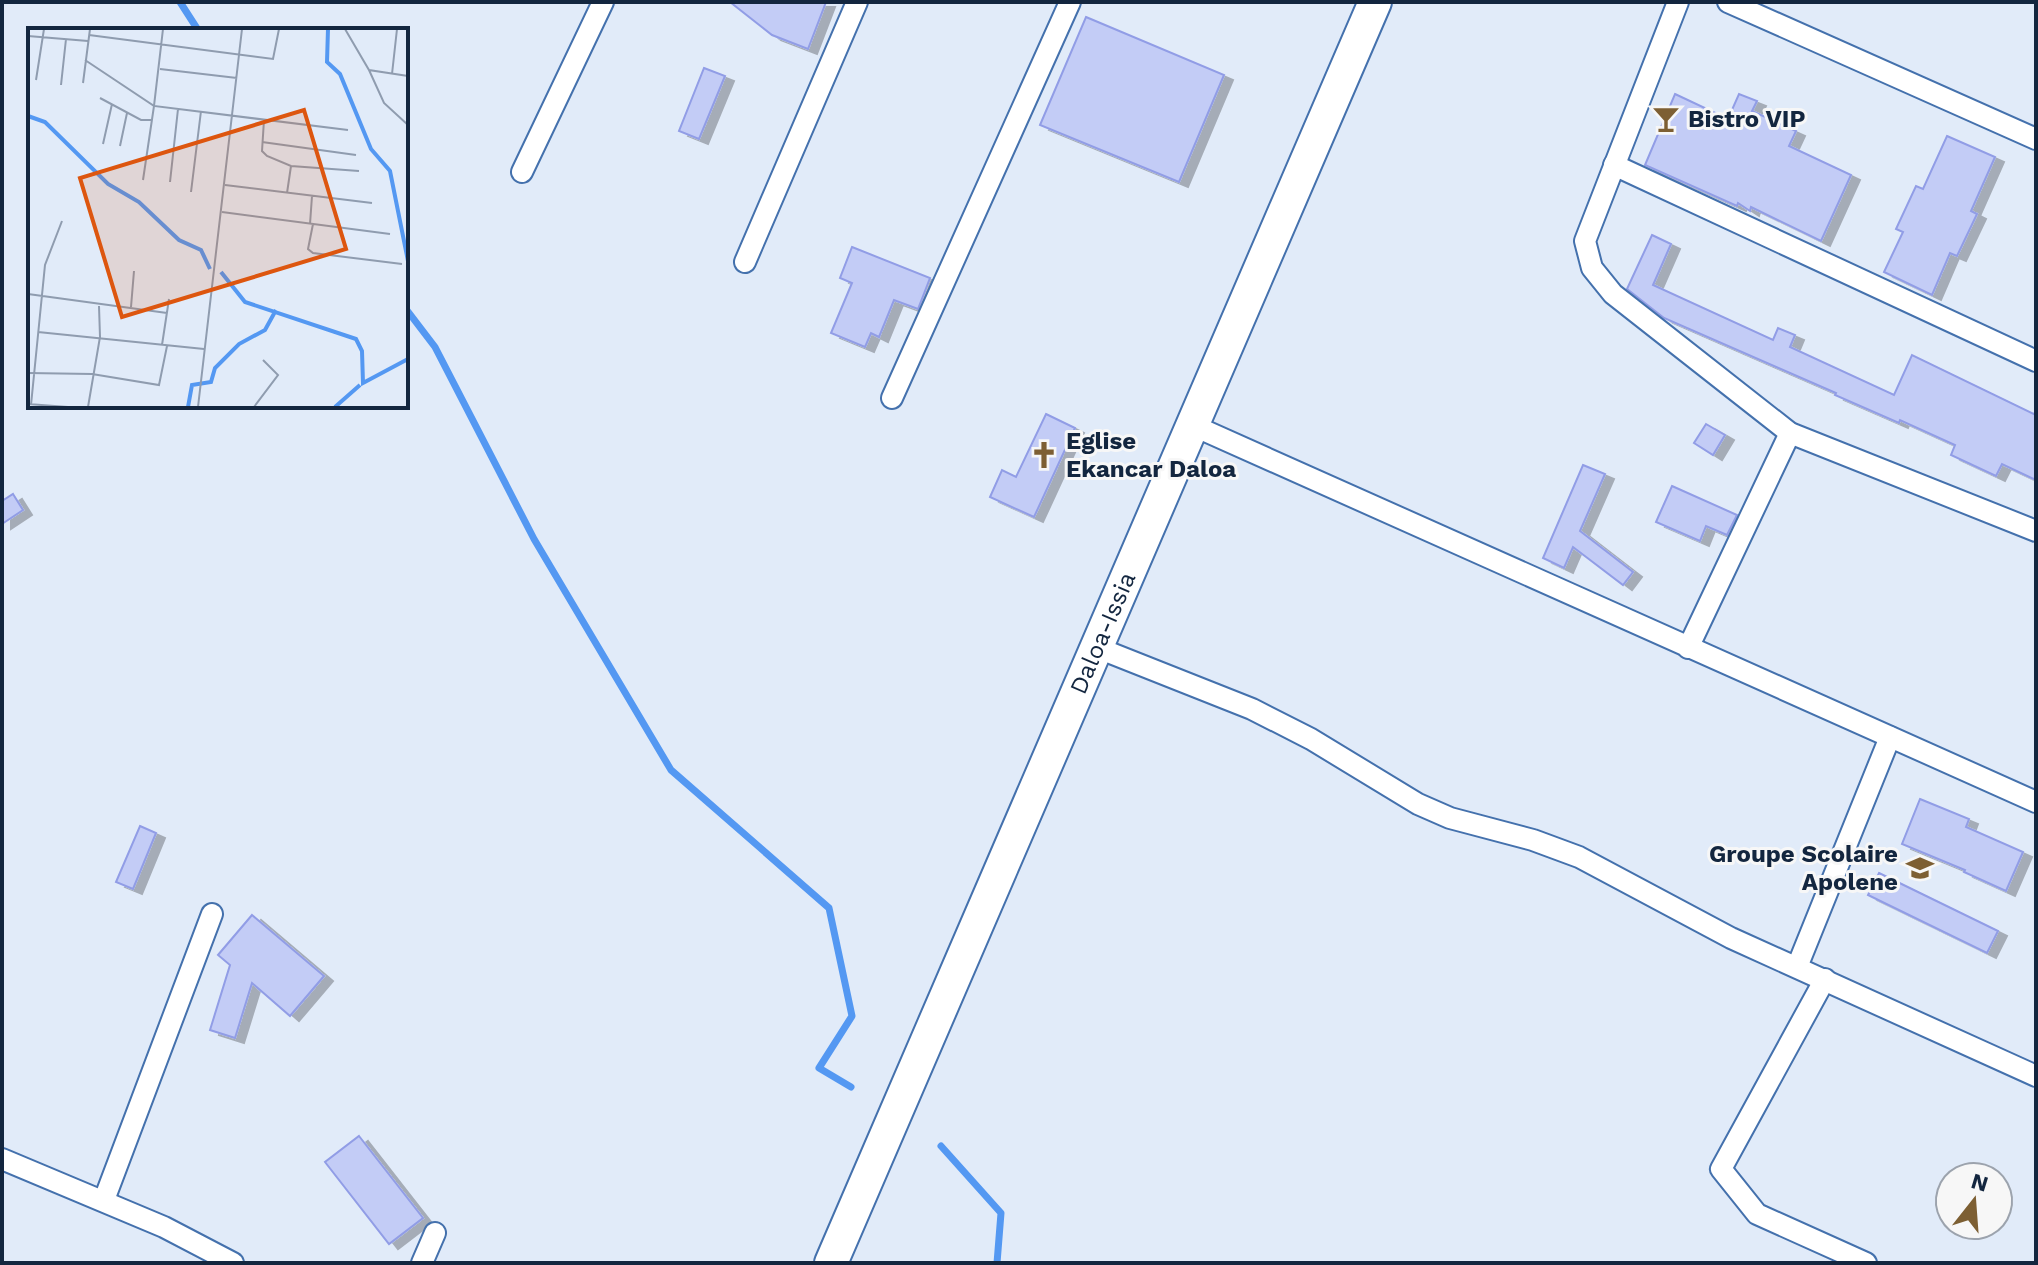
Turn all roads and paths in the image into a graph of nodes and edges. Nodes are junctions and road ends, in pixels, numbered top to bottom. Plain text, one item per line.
1 (603, 2) edge
2 (857, 2) edge
3 (1070, 2) edge
4 (1375, 2) edge
5 (1678, 2) edge
6 (1728, 2) edge
7 (2036, 139) edge
8 (1614, 165) junction
9 (522, 172) dead end
10 (745, 262) dead end
11 (2036, 361) edge
12 (892, 398) dead end
13 (1192, 425) junction
14 (1790, 433) junction
15 (2036, 531) edge
16 (1098, 648) junction
17 (1688, 648) junction
18 (1890, 737) junction
19 (2036, 802) edge
20 (212, 914) dead end
21 (1797, 967) junction
22 (1825, 979) junction
23 (2036, 1076) edge
24 (2, 1159) edge
25 (104, 1200) junction
26 (435, 1233) dead end
27 (233, 1263) edge
28 (422, 1263) edge
29 (831, 1263) edge
30 (1866, 1263) edge

1 - 9 street
2 - 10 street
3 - 12 street
4 - 13 main road, Daloa-Issia
5 - 8 street
6 - 7 street
8 - 11 street
8 - 14 street
13 - 16 main road, Daloa-Issia
13 - 17 street
14 - 15 street
14 - 17 street
16 - 21 street
16 - 29 main road, Daloa-Issia
17 - 18 street
18 - 19 street
18 - 21 street
20 - 25 street
21 - 22 street
22 - 23 street
22 - 30 street
24 - 25 street
25 - 27 street
26 - 28 street

